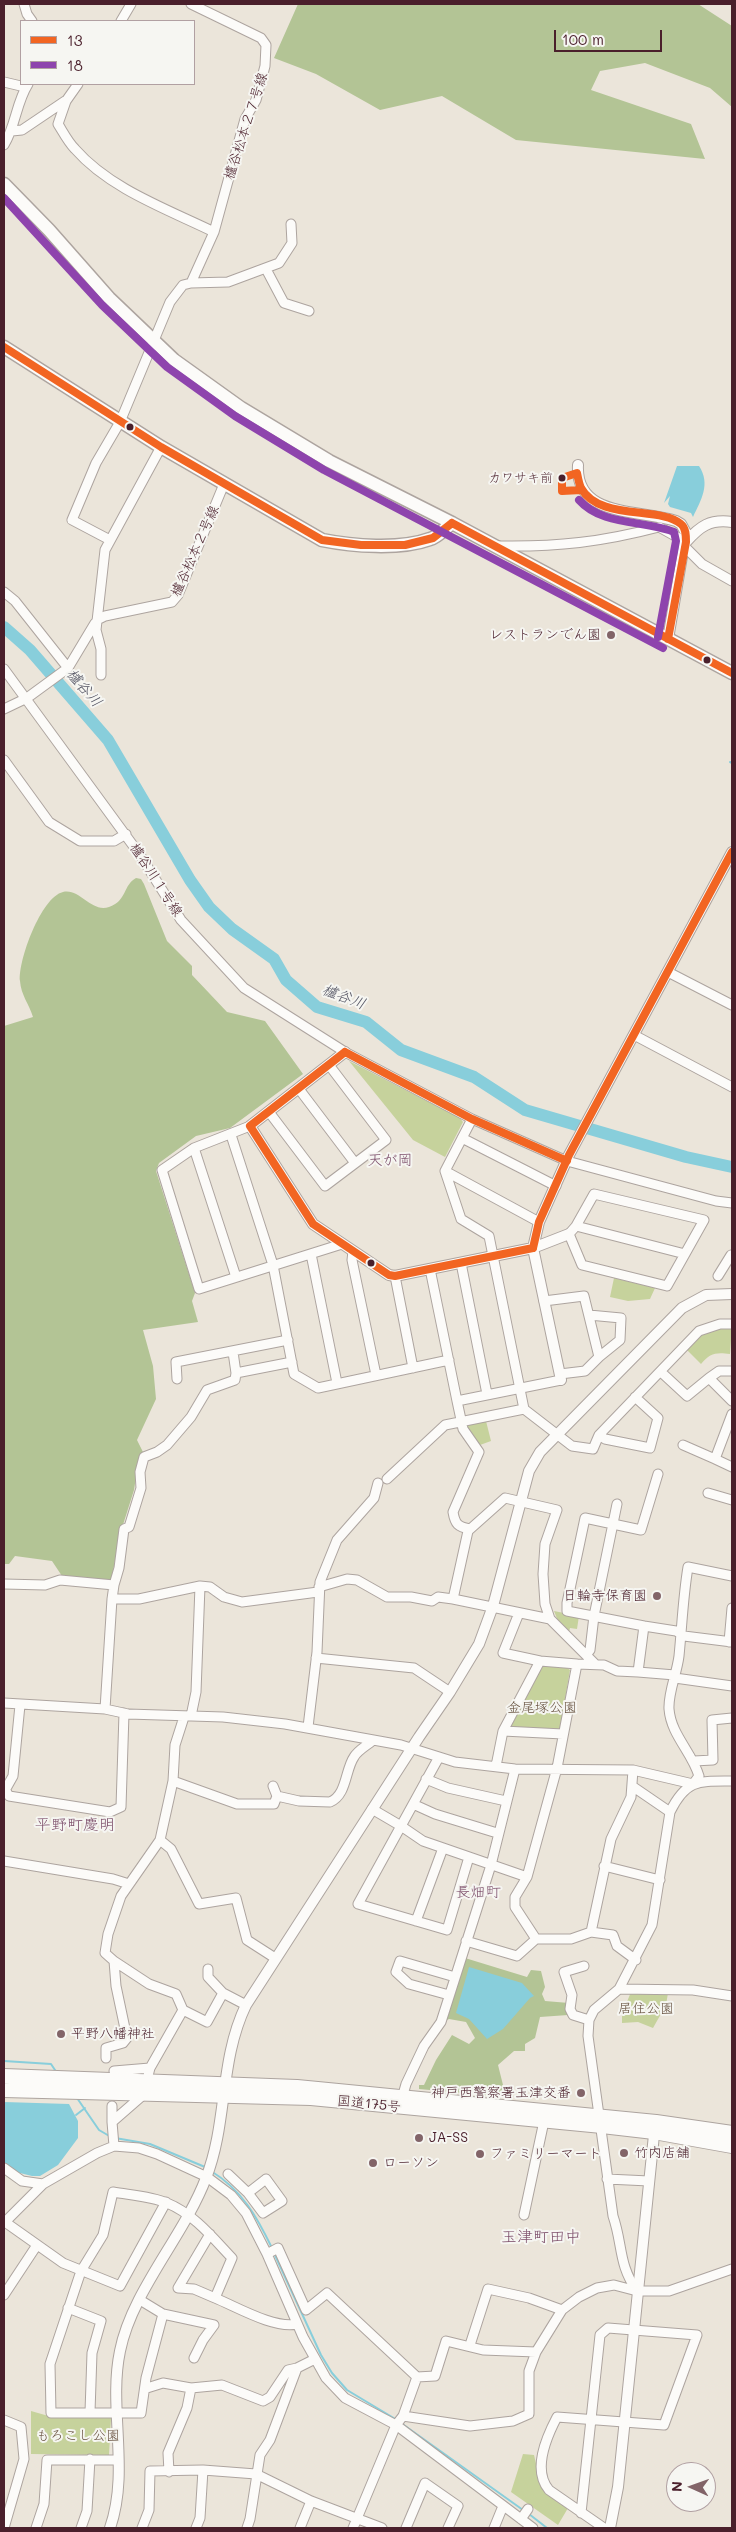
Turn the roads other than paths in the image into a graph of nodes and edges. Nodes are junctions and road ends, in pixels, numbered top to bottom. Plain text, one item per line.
1 (24, 4) edge
2 (131, 4) edge
3 (191, 4) edge
4 (31, 20) edge
5 (122, 20) edge
6 (4, 82) edge
7 (20, 85) edge
8 (77, 85) edge
9 (26, 86) edge
10 (66, 101) junction
11 (12, 131) junction
12 (4, 144) edge
13 (4, 184) edge
14 (292, 224) dead end
15 (214, 232) junction
16 (266, 269) junction
17 (191, 283) junction
18 (309, 311) dead end
19 (154, 340) junction
20 (4, 347) edge
21 (120, 422) junction
22 (161, 447) junction
23 (578, 465) dead end
24 (224, 484) junction
25 (732, 522) edge
26 (452, 523) junction
27 (110, 540) junction
28 (686, 544) junction
29 (494, 546) junction
30 (732, 581) edge
31 (4, 592) edge
32 (97, 620) junction
33 (668, 639) junction
34 (68, 668) junction
35 (4, 669) edge
36 (732, 674) edge
37 (101, 675) dead end
38 (27, 698) junction
39 (4, 709) edge
40 (4, 760) edge
41 (126, 834) junction
42 (732, 852) edge
43 (668, 972) junction
44 (732, 1005) edge
45 (634, 1035) junction
46 (345, 1052) junction
47 (329, 1065) junction
48 (732, 1088) edge
49 (299, 1089) junction
50 (269, 1112) junction
51 (472, 1118) junction
52 (250, 1126) junction
53 (232, 1135) junction
54 (462, 1138) junction
55 (194, 1148) junction
56 (568, 1158) junction
57 (354, 1163) junction
58 (445, 1171) junction
59 (556, 1186) junction
60 (732, 1203) edge
61 (539, 1222) junction
62 (572, 1230) junction
63 (342, 1244) junction
64 (533, 1248) junction
65 (352, 1251) junction
66 (311, 1254) junction
67 (685, 1254) junction
68 (493, 1256) junction
69 (732, 1256) edge
70 (461, 1263) junction
71 (273, 1265) junction
72 (430, 1269) junction
73 (395, 1276) junction
74 (718, 1276) dead end
75 (236, 1277) junction
76 (732, 1294) edge
77 (544, 1301) junction
78 (589, 1315) junction
79 (732, 1324) edge
80 (288, 1340) junction
81 (233, 1352) junction
82 (599, 1357) junction
83 (449, 1360) junction
84 (292, 1362) junction
85 (413, 1368) junction
86 (732, 1371) edge
87 (661, 1372) junction
88 (236, 1373) junction
89 (376, 1375) junction
90 (560, 1377) junction
91 (709, 1378) junction
92 (177, 1379) dead end
93 (338, 1383) junction
94 (521, 1388) junction
95 (487, 1394) junction
96 (635, 1397) junction
97 (457, 1400) junction
98 (732, 1401) edge
99 (524, 1409) junction
100 (732, 1414) edge
101 (461, 1422) junction
102 (557, 1434) junction
103 (599, 1435) junction
104 (683, 1445) dead end
105 (715, 1459) junction
106 (732, 1467) edge
107 (658, 1474) dead end
108 (708, 1493) dead end
109 (521, 1500) junction
110 (732, 1500) edge
111 (618, 1504) dead end
112 (614, 1524) junction
113 (470, 1529) junction
114 (732, 1576) edge
115 (4, 1584) edge
116 (114, 1585) junction
117 (200, 1586) junction
118 (319, 1590) junction
119 (112, 1599) junction
120 (453, 1599) junction
121 (493, 1606) junction
122 (732, 1608) edge
123 (519, 1613) junction
124 (594, 1616) junction
125 (550, 1618) junction
126 (644, 1626) junction
127 (680, 1632) junction
128 (730, 1642) edge
129 (586, 1654) junction
130 (316, 1658) junction
131 (540, 1661) junction
132 (577, 1664) junction
133 (596, 1664) junction
134 (638, 1672) junction
135 (675, 1676) junction
136 (732, 1686) edge
137 (450, 1692) junction
138 (4, 1704) edge
139 (20, 1705) junction
140 (105, 1709) junction
141 (124, 1713) junction
142 (188, 1716) junction
143 (732, 1718) edge
144 (308, 1727) junction
145 (503, 1731) junction
146 (563, 1734) junction
147 (372, 1741) junction
148 (412, 1748) junction
149 (439, 1757) junction
150 (694, 1760) junction
151 (496, 1766) junction
152 (557, 1768) junction
153 (515, 1769) junction
154 (633, 1770) junction
155 (426, 1779) junction
156 (173, 1781) junction
157 (732, 1781) edge
158 (693, 1784) junction
159 (273, 1786) dead end
160 (632, 1786) junction
161 (5, 1792) edge
162 (277, 1796) junction
163 (506, 1801) junction
164 (413, 1804) junction
165 (372, 1809) junction
166 (670, 1812) junction
167 (401, 1826) junction
168 (497, 1833) junction
169 (160, 1840) junction
170 (443, 1848) junction
171 (469, 1857) junction
172 (4, 1861) edge
173 (490, 1865) junction
174 (604, 1866) junction
175 (527, 1877) junction
176 (660, 1880) junction
177 (129, 1884) junction
178 (416, 1921) junction
179 (591, 1932) junction
180 (536, 1940) junction
181 (466, 1941) junction
182 (275, 1958) junction
183 (636, 1960) junction
184 (114, 1961) junction
185 (584, 1966) dead end
186 (208, 1968) dead end
187 (455, 1977) junction
188 (619, 1989) junction
189 (223, 1993) junction
190 (449, 1995) junction
191 (732, 1996) edge
192 (246, 2005) junction
193 (183, 2010) junction
194 (589, 2020) junction
195 (106, 2058) dead end
196 (114, 2071) dead end
197 (149, 2074) junction
198 (4, 2076) edge
199 (224, 2089) junction
200 (4, 2090) edge
201 (143, 2095) junction
202 (401, 2101) junction
203 (112, 2106) dead end
204 (544, 2121) junction
205 (601, 2121) junction
206 (112, 2122) junction
207 (655, 2127) junction
208 (732, 2133) edge
209 (114, 2146) junction
210 (732, 2146) edge
211 (5, 2171) edge
212 (228, 2174) dead end
213 (207, 2177) junction
214 (607, 2179) junction
215 (649, 2181) junction
216 (43, 2184) junction
217 (248, 2193) junction
218 (166, 2202) junction
219 (263, 2213) junction
220 (524, 2215) dead end
221 (189, 2216) junction
222 (251, 2221) junction
223 (4, 2222) edge
224 (210, 2234) junction
225 (37, 2246) junction
226 (267, 2254) junction
227 (732, 2269) edge
228 (81, 2271) junction
229 (638, 2291) junction
230 (4, 2295) edge
231 (215, 2298) junction
232 (140, 2300) junction
233 (68, 2308) junction
234 (306, 2310) junction
235 (562, 2310) junction
236 (163, 2314) junction
237 (295, 2321) junction
238 (634, 2330) junction
239 (470, 2345) junction
240 (536, 2352) junction
241 (194, 2358) dead end
242 (315, 2359) junction
243 (297, 2368) junction
244 (418, 2377) junction
245 (146, 2388) junction
246 (191, 2388) junction
247 (90, 2412) junction
248 (118, 2414) junction
249 (403, 2416) junction
250 (4, 2420) edge
251 (592, 2420) junction
252 (624, 2422) junction
253 (396, 2425) junction
254 (90, 2459) junction
255 (117, 2460) junction
256 (203, 2470) junction
257 (169, 2472) junction
258 (256, 2474) junction
259 (311, 2501) junction
260 (503, 2506) junction
261 (528, 2509) dead end
262 (581, 2513) junction
263 (357, 2518) junction
264 (521, 2519) junction
265 (4, 2528) edge
266 (36, 2528) edge
267 (81, 2528) edge
268 (110, 2528) edge
269 (142, 2528) edge
270 (196, 2528) edge
271 (247, 2528) edge
272 (300, 2528) edge
273 (353, 2528) edge
274 (382, 2528) edge
275 (406, 2528) edge
276 (448, 2528) edge
277 (494, 2528) edge
278 (533, 2528) edge
279 (604, 2528) edge
280 (610, 2528) edge

1 - 4 street
2 - 5 street
3 - 15 street, 櫨谷松本２７号線
6 - 7 street
8 - 10 street
9 - 11 street
10 - 11 street
10 - 15 street
11 - 12 street
13 - 19 main road
14 - 16 street
15 - 17 street, 櫨谷松本２７号線
16 - 17 street
16 - 18 street
17 - 19 street
19 - 21 street
19 - 26 main road
20 - 21 main road
21 - 22 main road
21 - 27 street
22 - 24 main road
22 - 27 street
23 - 28 street
24 - 26 main road
24 - 32 street, 櫨谷松本２号線
25 - 28 street
26 - 29 main road
27 - 32 street
28 - 29 street
28 - 30 street
28 - 33 street
29 - 33 main road
31 - 34 street
32 - 34 street
32 - 37 street
33 - 36 main road
34 - 38 street
35 - 38 street, 櫨谷川１号線
38 - 39 street
38 - 41 street, 櫨谷川１号線
40 - 41 street
41 - 46 street, 櫨谷川１号線
42 - 43 street
43 - 44 street
43 - 45 street
45 - 48 street
45 - 56 street
46 - 47 street
46 - 51 street, 櫨谷川１号線
47 - 49 street
47 - 57 street
49 - 50 street
49 - 57 street
50 - 52 street
50 - 57 street
51 - 54 street
51 - 56 street, 櫨谷川１号線
52 - 53 street
52 - 63 street
53 - 55 street
53 - 71 street
54 - 58 street
54 - 59 street
55 - 75 street
55 - 75 street
56 - 59 street
56 - 60 street, 櫨谷川１号線
58 - 61 street
58 - 68 street
59 - 61 street
61 - 64 street
62 - 64 street
62 - 67 street
62 - 67 street
62 - 67 street
63 - 65 street
63 - 66 street
64 - 68 street
64 - 77 street
65 - 73 street
65 - 89 street
66 - 71 street
66 - 93 street
68 - 70 street
68 - 94 street
69 - 74 street
70 - 72 street
70 - 95 street
71 - 75 street
71 - 80 street
72 - 73 street
72 - 83 street
73 - 85 street
76 - 102 street
77 - 78 street
77 - 90 street
78 - 82 street
78 - 82 street
79 - 87 street
80 - 81 street
80 - 84 street
81 - 88 street
81 - 92 street
82 - 90 street
83 - 85 street
83 - 97 street
84 - 88 street
84 - 93 street
85 - 89 street
86 - 91 street
87 - 91 street
87 - 96 street
88 - 116 street
89 - 93 street
90 - 94 street
91 - 98 street
94 - 95 street
94 - 99 street
95 - 97 street
96 - 103 street
96 - 103 street
97 - 101 street
99 - 101 street
99 - 102 street
100 - 105 street
101 - 113 street
101 - 118 street
102 - 103 street
102 - 109 street
104 - 105 street
105 - 106 street
107 - 112 street
108 - 110 street
109 - 113 street
109 - 121 street
109 - 125 street
111 - 112 street
112 - 124 street
112 - 124 street
113 - 120 street
114 - 127 street
115 - 116 street
116 - 119 street
117 - 118 street
117 - 119 street
117 - 142 street
118 - 120 street
118 - 130 street
119 - 140 street
120 - 121 street
121 - 123 street
121 - 137 street
122 - 128 street
123 - 125 street
123 - 131 street
124 - 126 street
124 - 129 street
125 - 129 street
126 - 127 street
126 - 134 street
127 - 128 street
127 - 135 street
129 - 133 street
130 - 137 street
130 - 144 street
131 - 132 street
131 - 145 street
132 - 133 street
132 - 146 street
133 - 134 street
134 - 135 street
135 - 136 street
135 - 150 street
137 - 148 street
138 - 139 street
139 - 140 street
139 - 161 street
140 - 141 street
141 - 142 street
141 - 161 street
142 - 144 street
142 - 156 street
143 - 150 street
144 - 147 street
145 - 146 street
145 - 151 street
146 - 152 street
147 - 148 street
147 - 162 street
148 - 149 street
148 - 165 street
149 - 151 street
149 - 155 street
150 - 158 street
151 - 153 street
152 - 153 street
152 - 154 street
152 - 175 street
153 - 163 street
154 - 158 street
154 - 160 street
155 - 163 street
155 - 164 street
156 - 162 street
156 - 169 street
157 - 158 street
158 - 166 street
159 - 162 street
160 - 166 street
160 - 174 street
163 - 168 street
164 - 167 street
164 - 168 street
165 - 167 street
165 - 182 street
166 - 176 street
167 - 170 street
167 - 178 street
168 - 173 street
169 - 177 street
169 - 182 street
170 - 171 street
170 - 178 street
171 - 173 street
171 - 178 street
172 - 177 street
173 - 175 street
173 - 181 street
174 - 176 street
174 - 179 street
175 - 180 street
176 - 183 street
177 - 184 street
179 - 180 street
179 - 183 street
180 - 181 street
181 - 187 street
182 - 192 street
183 - 188 street
184 - 193 street
184 - 195 street
185 - 194 street
186 - 189 street
187 - 190 street
187 - 190 street
188 - 191 street
188 - 194 street
189 - 192 street
189 - 193 street
190 - 202 street
192 - 199 street
193 - 197 street
194 - 205 street
196 - 197 street
197 - 198 highway, 国道175号
197 - 199 highway, 国道175号
199 - 201 highway, 国道175号
199 - 202 highway, 国道175号
199 - 213 street
200 - 201 highway, 国道175号
201 - 206 street
202 - 204 highway, 国道175号
202 - 205 highway, 国道175号
203 - 206 street
204 - 205 highway, 国道175号
204 - 220 street
205 - 207 highway, 国道175号
205 - 214 street
206 - 209 street
207 - 208 highway, 国道175号
207 - 210 highway, 国道175号
207 - 215 street
209 - 213 street
209 - 216 street
211 - 216 street
212 - 217 street
213 - 221 street
213 - 222 street
214 - 215 street
214 - 229 street
215 - 229 street
216 - 223 street
217 - 219 street
217 - 219 street
218 - 221 street
218 - 228 street
218 - 228 street
219 - 222 street
221 - 224 street
221 - 232 street
222 - 226 street
223 - 225 street
224 - 231 street
224 - 231 street
225 - 228 street
225 - 230 street
226 - 234 street
226 - 237 street
227 - 229 street
228 - 233 street
229 - 235 street
229 - 238 street
231 - 237 street
232 - 236 street
232 - 248 street
233 - 247 street
233 - 247 street
234 - 237 street
234 - 244 street
235 - 239 street
235 - 240 street
236 - 241 street
236 - 245 street
237 - 242 street
238 - 251 street
238 - 252 street
238 - 252 street
239 - 240 street
239 - 244 street
240 - 249 street
242 - 243 street
242 - 253 street
243 - 246 street
243 - 258 street
244 - 249 street
245 - 246 street
245 - 248 street
246 - 257 street
247 - 248 street
248 - 255 street
249 - 253 street
250 - 265 street
251 - 252 street
251 - 262 street
251 - 262 street
252 - 280 street
253 - 260 street
253 - 263 street
254 - 255 street
254 - 266 street
254 - 267 street
255 - 268 street
256 - 257 street
256 - 258 street
256 - 270 street
257 - 269 street
258 - 259 street
258 - 271 street
259 - 263 street
259 - 272 street
260 - 264 street
260 - 277 street
261 - 264 street
262 - 279 street
263 - 273 street
263 - 274 street
264 - 278 street
275 - 276 street

